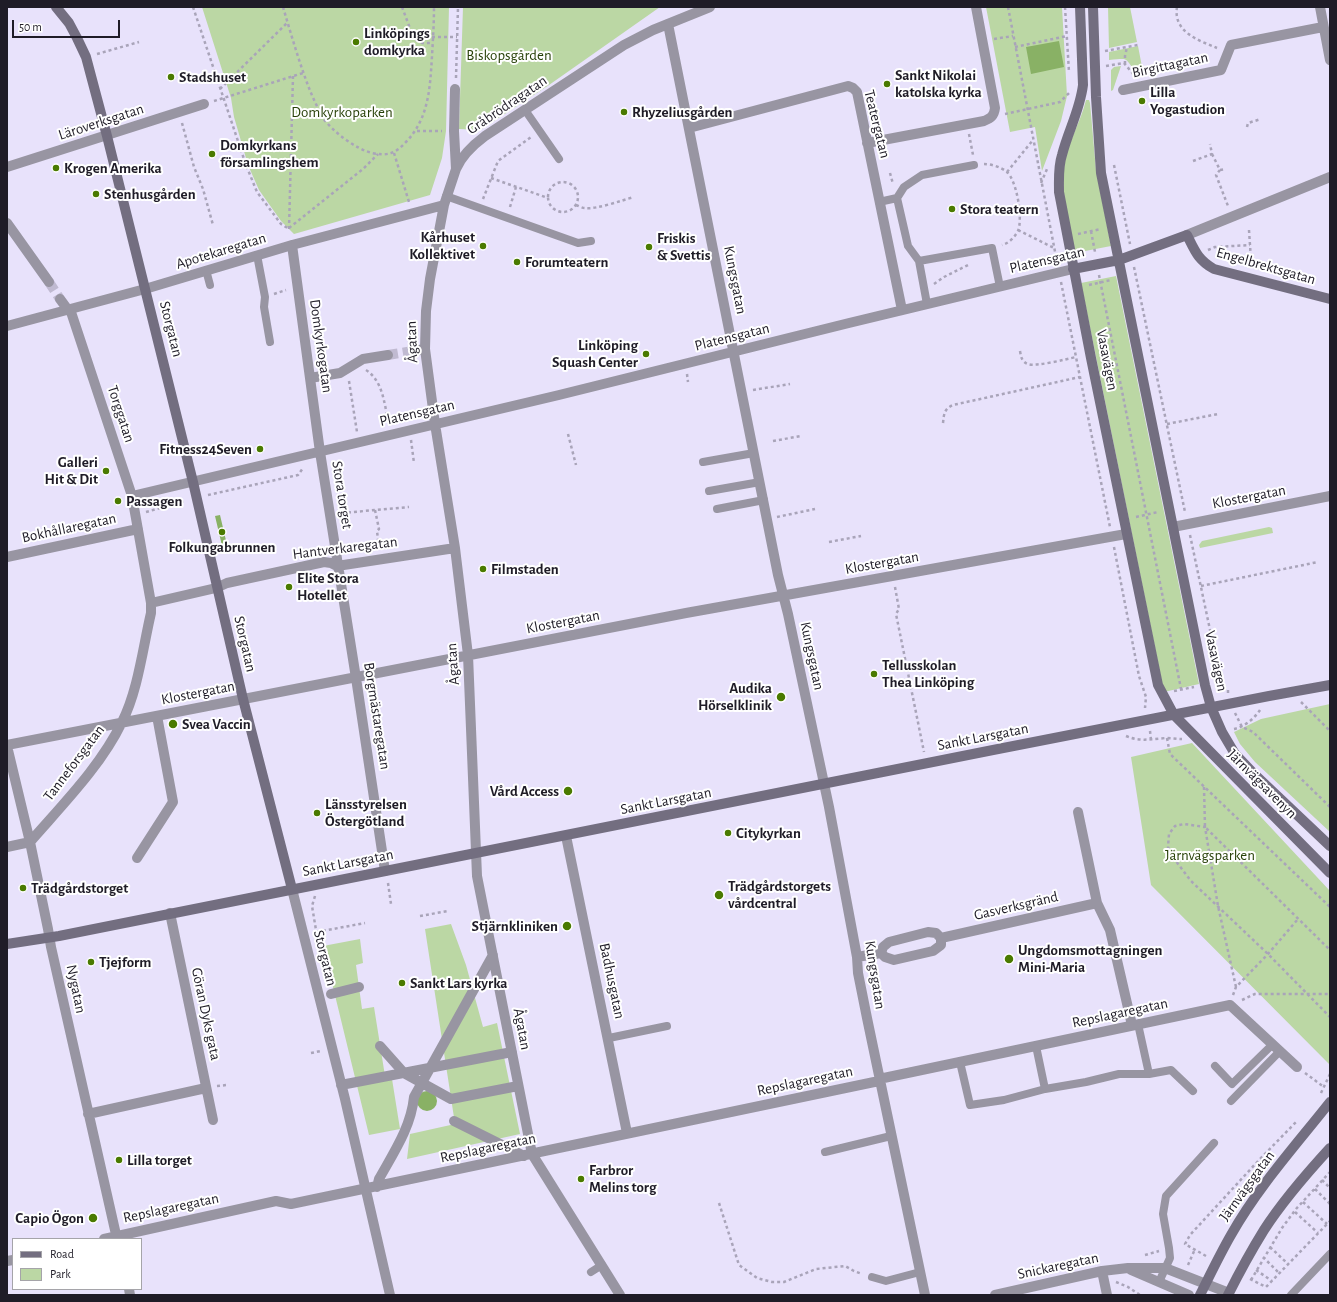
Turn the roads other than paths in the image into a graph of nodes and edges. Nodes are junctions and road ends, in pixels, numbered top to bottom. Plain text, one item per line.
1 (56, 7) edge
2 (710, 7) edge
3 (976, 7) edge
4 (1080, 7) edge
5 (1093, 7) edge
6 (1320, 7) edge
7 (668, 24) junction
8 (1323, 26) junction
9 (1330, 60) edge
10 (455, 89) road end
11 (1123, 90) dead end
12 (204, 104) dead end
13 (525, 110) junction
14 (689, 128) junction
15 (107, 136) junction
16 (867, 143) junction
17 (559, 159) dead end
18 (974, 164) road end
19 (7, 167) edge
20 (456, 169) junction
21 (1330, 177) edge
22 (897, 198) junction
23 (445, 201) junction
24 (879, 202) junction
25 (7, 223) edge
26 (1187, 234) junction
27 (591, 241) dead end
28 (292, 245) junction
29 (257, 255) junction
30 (1119, 260) junction
31 (919, 261) junction
32 (1073, 269) junction
33 (206, 270) junction
34 (49, 282) tunnel mouth
35 (210, 284) dead end
36 (1000, 287) junction
37 (146, 290) junction
38 (60, 299) tunnel mouth
39 (1330, 299) edge
40 (927, 304) junction
41 (69, 310) junction
42 (902, 310) junction
43 (7, 326) edge
44 (270, 342) dead end
45 (425, 349) junction
46 (413, 351) tunnel mouth
47 (734, 351) junction
48 (388, 355) tunnel mouth
49 (310, 378) junction
50 (435, 424) junction
51 (316, 453) junction
52 (754, 453) junction
53 (703, 462) dead end
54 (193, 482) junction
55 (760, 482) junction
56 (709, 491) dead end
57 (132, 496) junction
58 (1330, 496) edge
59 (764, 500) junction
60 (717, 510) dead end
61 (1173, 527) junction
62 (138, 530) junction
63 (1126, 534) junction
64 (455, 548) junction
65 (7, 557) edge
66 (337, 566) junction
67 (216, 588) junction
68 (784, 596) junction
69 (151, 603) junction
70 (468, 655) junction
71 (356, 678) junction
72 (1330, 685) edge
73 (243, 699) junction
74 (1212, 707) junction
75 (1174, 715) junction
76 (157, 716) junction
77 (122, 722) junction
78 (7, 745) edge
79 (824, 784) junction
80 (1078, 812) dead end
81 (566, 836) junction
82 (30, 842) junction
83 (1330, 846) edge
84 (7, 847) edge
85 (476, 854) junction
86 (137, 858) dead end
87 (1330, 873) edge
88 (387, 876) junction
89 (292, 890) junction
90 (1097, 903) junction
91 (170, 913) junction
92 (50, 938) junction
93 (941, 938) junction
94 (7, 944) edge
95 (881, 953) junction
96 (493, 955) junction
97 (857, 957) junction
98 (360, 987) dead end
99 (331, 994) dead end
100 (1135, 1025) junction
101 (667, 1026) dead end
102 (609, 1038) junction
103 (380, 1046) dead end
104 (1036, 1046) junction
105 (1276, 1048) junction
106 (512, 1052) junction
107 (960, 1062) junction
108 (1215, 1066) dead end
109 (1297, 1067) road end
110 (430, 1068) junction
111 (404, 1073) junction
112 (1150, 1074) junction
113 (879, 1080) junction
114 (421, 1083) junction
115 (341, 1085) junction
116 (518, 1086) junction
117 (206, 1088) junction
118 (1045, 1089) junction
119 (1193, 1091) dead end
120 (1231, 1101) dead end
121 (1330, 1102) edge
122 (88, 1114) junction
123 (213, 1120) dead end
124 (454, 1122) dead end
125 (627, 1133) junction
126 (891, 1136) junction
127 (1214, 1143) dead end
128 (1330, 1148) edge
129 (825, 1152) dead end
130 (528, 1155) junction
131 (377, 1187) junction
132 (365, 1189) junction
133 (117, 1238) edge
134 (1330, 1254) edge
135 (602, 1265) junction
136 (1128, 1268) junction
137 (1165, 1268) junction
138 (1102, 1271) junction
139 (591, 1272) dead end
140 (920, 1272) junction
141 (872, 1277) road end
142 (1159, 1282) junction
143 (1206, 1283) junction
144 (1231, 1294) edge
145 (390, 1295) edge
146 (620, 1295) edge
147 (925, 1295) edge
148 (995, 1295) edge
149 (1107, 1295) edge
150 (1189, 1295) edge
151 (1200, 1295) edge
152 (1291, 1295) edge

1 - 15 main road, Storgatan
2 - 7 street, Gråbrödragatan
3 - 16 street
4 - 32 main road, Vasavägen
5 - 30 main road, Vasavägen
6 - 8 street
7 - 13 street, Gråbrödragatan
7 - 14 street, Kungsgatan
8 - 9 street
8 - 11 street, Birgittagatan
10 - 20 street, Ågatan
12 - 15 street, Läroverksgatan
13 - 17 lane
13 - 20 street, Gråbrödragatan
14 - 16 street, Teatergatan
14 - 47 street, Kungsgatan
15 - 19 street, Läroverksgatan
15 - 37 main road, Storgatan
16 - 24 street, Teatergatan
18 - 22 lane
20 - 23 street, Ågatan
21 - 26 street, Platensgatan
22 - 24 lane
22 - 31 lane
23 - 27 lane
23 - 28 street, Apotekaregatan
23 - 45 street, Ågatan
24 - 42 street, Teatergatan
25 - 34 street
26 - 30 main road, Platensgatan
26 - 39 main road, Engelbrektsgatan
28 - 29 street, Apotekaregatan
28 - 49 street, Domkyrkogatan
29 - 33 street, Apotekaregatan
29 - 44 lane
30 - 32 main road, Platensgatan
30 - 61 main road, Vasavägen
31 - 36 lane
31 - 40 lane
32 - 36 street, Platensgatan
32 - 63 main road, Vasavägen
33 - 35 lane
33 - 37 street, Apotekaregatan
36 - 40 street, Platensgatan
37 - 41 street, Apotekaregatan
37 - 54 main road, Storgatan
38 - 41 street, Torggatan
40 - 42 street, Platensgatan
41 - 43 street, Apotekaregatan
41 - 57 street, Torggatan
42 - 47 street, Platensgatan
45 - 46 street
45 - 50 street, Ågatan
47 - 50 street, Platensgatan
47 - 52 street, Kungsgatan
48 - 49 street
49 - 51 street, Domkyrkogatan
50 - 51 street, Platensgatan
50 - 64 street, Ågatan
51 - 54 street, Platensgatan
51 - 66 street, Stora torget
52 - 53 lane
52 - 55 street, Kungsgatan
54 - 57 street, Platensgatan
54 - 67 main road, Storgatan
55 - 56 lane
55 - 59 street, Kungsgatan
57 - 62 street, Torggatan
58 - 61 street, Klostergatan
59 - 60 lane
59 - 68 street, Kungsgatan
61 - 74 main road, Vasavägen
62 - 65 street, Bokhållaregatan
62 - 69 street, Tanneforsgatan
63 - 68 street, Klostergatan
63 - 75 main road, Vasavägen
64 - 66 street, Hantverkaregatan
64 - 70 street, Ågatan
66 - 67 street, Hantverkaregatan
66 - 71 street, Borgmästaregatan
67 - 69 street
67 - 73 main road, Storgatan
68 - 70 street, Klostergatan
68 - 79 street, Kungsgatan
69 - 77 street, Tanneforsgatan
70 - 71 street, Klostergatan
70 - 85 street, Ågatan
71 - 73 street, Klostergatan
71 - 88 street, Borgmästaregatan
72 - 74 main road, Sankt Larsgatan
73 - 76 street, Klostergatan
73 - 89 main road, Storgatan
74 - 75 main road, Sankt Larsgatan
74 - 83 main road, Järnvägsavenyn
75 - 79 main road, Sankt Larsgatan
75 - 87 main road, Järnvägsavenyn
76 - 77 street, Klostergatan
76 - 86 street
77 - 78 street, Klostergatan
77 - 82 street, Tanneforsgatan
78 - 82 street, Nygatan
79 - 81 main road, Sankt Larsgatan
79 - 97 street, Kungsgatan
80 - 90 street
81 - 85 main road, Sankt Larsgatan
81 - 102 street, Badhusgatan
82 - 84 street
82 - 92 street, Nygatan
85 - 88 main road, Sankt Larsgatan
85 - 96 street, Ågatan
88 - 89 main road, Sankt Larsgatan
89 - 91 main road, Sankt Larsgatan
89 - 115 street, Storgatan
90 - 93 street, Gasverksgränd
90 - 100 street
91 - 92 main road, Sankt Larsgatan
91 - 117 street, Göran Dyks gata
92 - 94 main road, Sankt Larsgatan
92 - 122 street, Nygatan
93 - 95 street, Gasverksgränd
93 - 95 street
95 - 97 street
96 - 106 street, Ågatan
96 - 110 street
97 - 113 street, Kungsgatan
98 - 99 street
100 - 104 street, Repslagaregatan
100 - 105 street, Repslagaregatan
100 - 112 lane
101 - 102 lane
102 - 125 street, Badhusgatan
103 - 111 street
104 - 107 street, Repslagaregatan
104 - 118 lane
105 - 108 lane
105 - 109 street
105 - 120 lane
106 - 110 street
106 - 116 street, Ågatan
107 - 113 street, Repslagaregatan
107 - 118 lane
110 - 111 street
110 - 114 street
111 - 114 street
111 - 115 street
112 - 118 lane
112 - 119 lane
113 - 125 street, Repslagaregatan
113 - 126 street, Kungsgatan
114 - 116 street
114 - 131 street
115 - 132 street, Storgatan
116 - 130 street, Ågatan
117 - 122 street
117 - 123 street, Göran Dyks gata
121 - 143 main road, Järnvägsgatan
122 - 133 street, Nygatan
124 - 130 street
125 - 130 street, Repslagaregatan
126 - 129 lane
126 - 140 street, Kungsgatan
127 - 137 lane
128 - 144 main road
130 - 131 street, Repslagaregatan
130 - 135 street, Ågatan
131 - 132 street, Repslagaregatan
132 - 133 street, Repslagaregatan
132 - 145 street, Storgatan
134 - 152 lane
135 - 139 lane
135 - 146 street, Ågatan
136 - 137 street, Snickaregatan
136 - 138 street, Snickaregatan
136 - 142 street
137 - 142 lane
137 - 143 street, Snickaregatan
138 - 148 street, Snickaregatan
138 - 149 street
140 - 141 lane
140 - 147 street, Kungsgatan
142 - 150 street
143 - 144 street, Snickaregatan
143 - 151 main road, Järnvägsgatan

